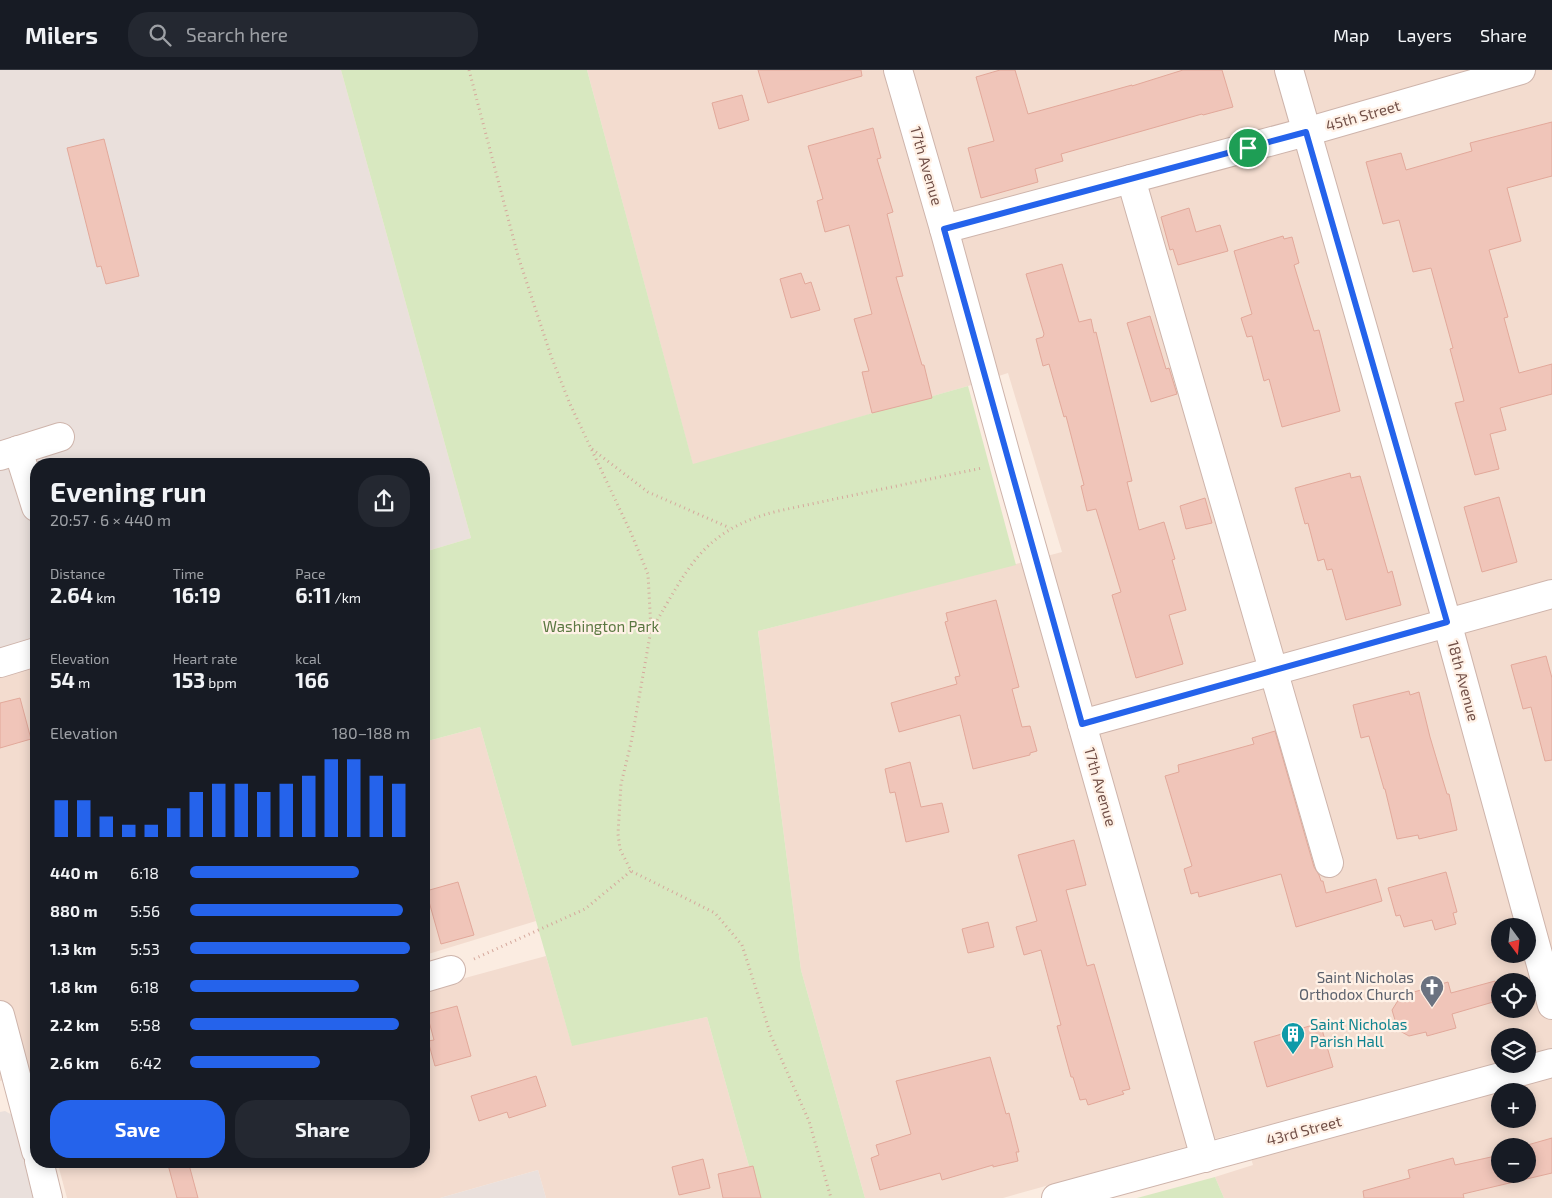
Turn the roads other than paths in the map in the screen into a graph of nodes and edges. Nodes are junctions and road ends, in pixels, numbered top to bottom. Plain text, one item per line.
1 (898, 70) edge
2 (1289, 70) edge
3 (1521, 70) edge
4 (1306, 132) junction
5 (1131, 179) junction
6 (944, 229) junction
7 (60, 437) dead end
8 (9, 453) edge
9 (30, 495) edge
10 (1552, 594) edge
11 (1447, 622) junction
12 (30, 654) edge
13 (0, 663) edge
14 (1272, 671) junction
15 (1082, 724) junction
16 (1329, 862) dead end
17 (450, 970) road end
18 (430, 976) edge
19 (1552, 1005) edge
20 (0, 1015) edge
21 (1552, 1063) edge
22 (19, 1093) edge
23 (30, 1131) edge
24 (1205, 1158) junction
25 (41, 1168) edge
26 (48, 1198) edge
27 (1056, 1198) edge

1 - 6 street, 17th Avenue
2 - 4 street, 18th Avenue
3 - 4 street, 45th Street
4 - 5 street, 45th Street
4 - 11 street, 18th Avenue
5 - 6 street, 45th Street
5 - 14 street
6 - 15 street, 17th Avenue
7 - 8 street
8 - 9 street
10 - 11 street
11 - 14 street
11 - 19 street, 18th Avenue
12 - 13 street
14 - 15 street
14 - 16 street
15 - 24 street, 17th Avenue
17 - 18 street
20 - 22 street
21 - 24 street, 43rd Street
22 - 23 street
24 - 27 street, 43rd Street
25 - 26 street

